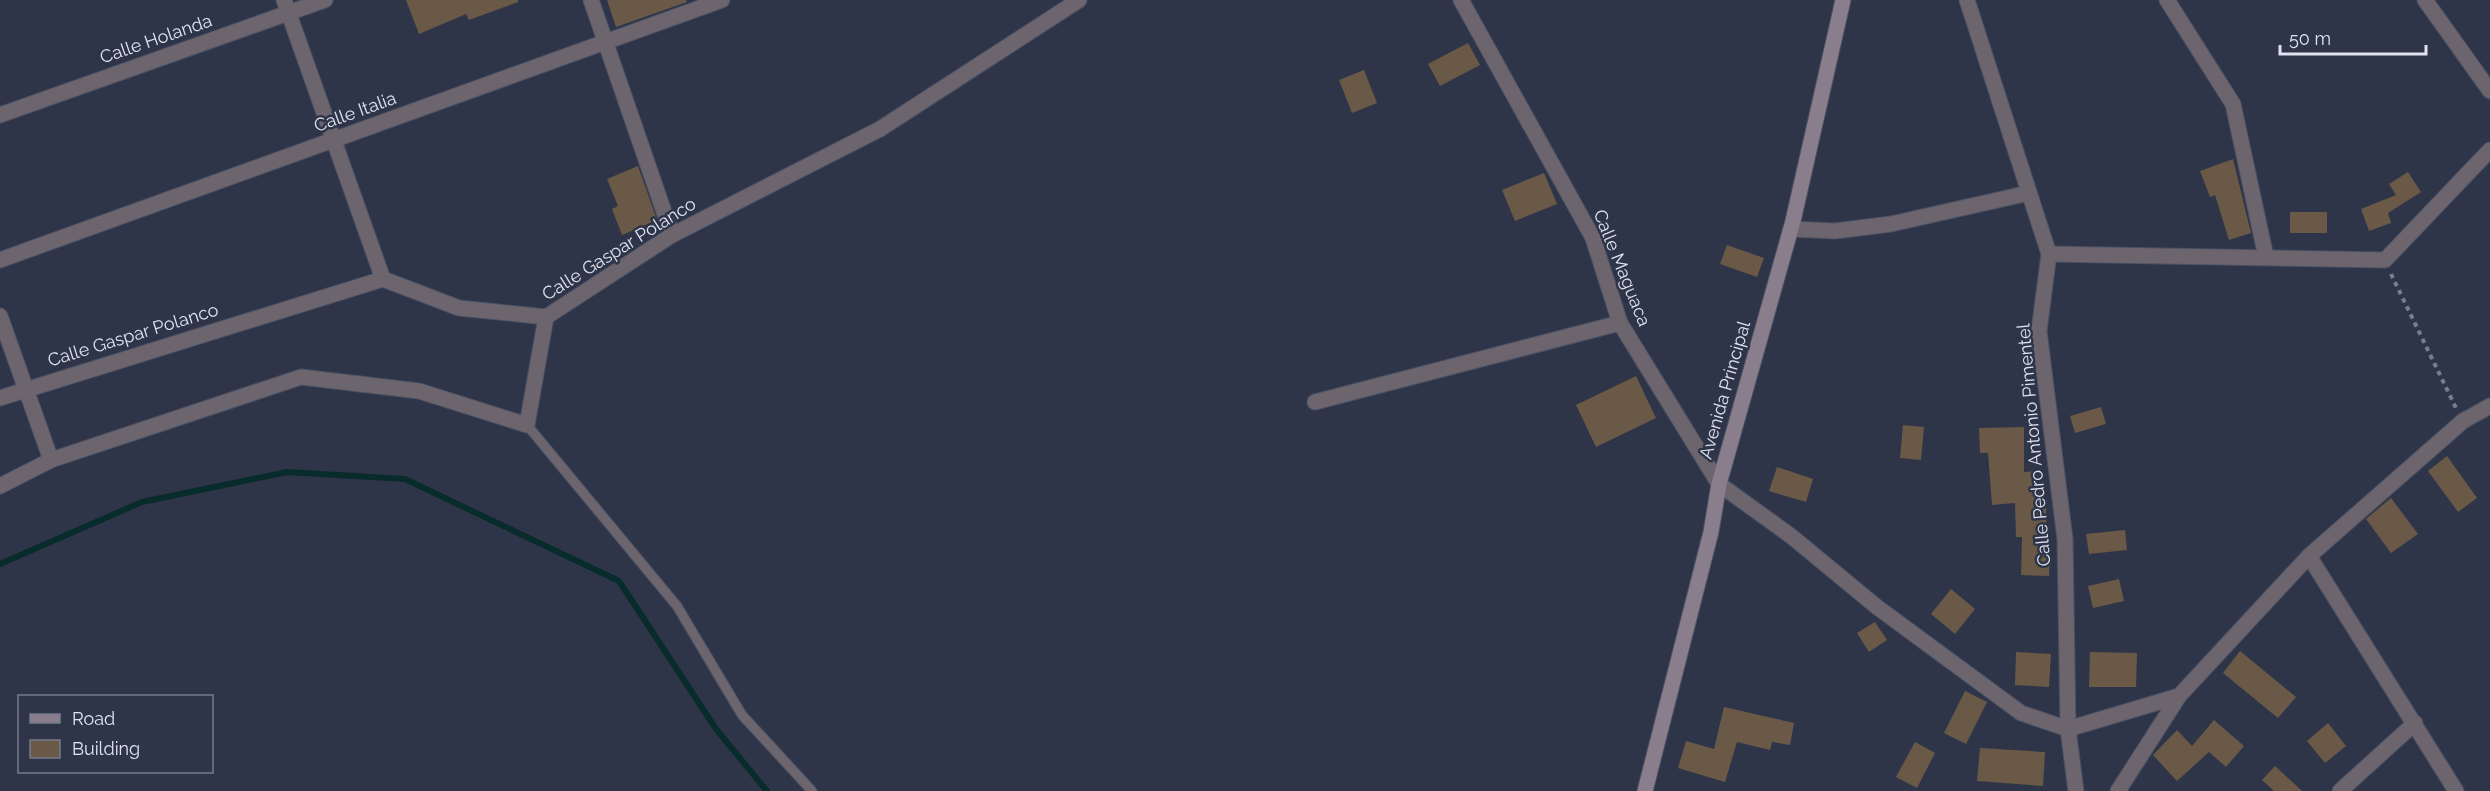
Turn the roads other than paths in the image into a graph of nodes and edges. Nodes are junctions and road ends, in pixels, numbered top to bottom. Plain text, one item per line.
1 (325, 0) edge
2 (591, 0) edge
3 (722, 0) edge
4 (1079, 0) edge
5 (1461, 0) edge
6 (1843, 0) edge
7 (1967, 0) edge
8 (2167, 0) edge
9 (2425, 0) edge
10 (286, 6) edge
11 (605, 42) junction
12 (2490, 91) edge
13 (0, 115) edge
14 (334, 140) junction
15 (2490, 150) edge
16 (2030, 193) junction
17 (1791, 229) junction
18 (672, 235) junction
19 (2049, 254) junction
20 (2266, 257) junction
21 (0, 260) edge
22 (382, 279) junction
23 (0, 316) edge
24 (546, 317) junction
25 (1620, 323) junction
26 (26, 388) junction
27 (0, 398) edge
28 (1315, 402) dead end
29 (2490, 406) edge
30 (527, 425) junction
31 (51, 460) junction
32 (1719, 484) junction
33 (0, 486) edge
34 (2309, 556) junction
35 (2179, 696) junction
36 (2415, 723) junction
37 (2068, 729) junction
38 (812, 791) edge
39 (1645, 791) edge
40 (2076, 791) edge
41 (2118, 791) edge
42 (2340, 791) edge
43 (2456, 791) edge

1 - 10 street, Calle Holanda
2 - 11 street
3 - 11 street, Calle Italia
4 - 18 street, Calle Gaspar Polanco
5 - 25 street, Calle Maguaca
6 - 17 main road, Avenida Principal
7 - 16 street, Calle Pedro Antonio Pimentel
8 - 20 street
9 - 12 street
10 - 13 street, Calle Holanda
10 - 14 street
11 - 14 street, Calle Italia
11 - 18 street
14 - 21 street, Calle Italia
14 - 22 street
15 - 20 street
16 - 17 street
16 - 19 street, Calle Pedro Antonio Pimentel
17 - 32 main road, Avenida Principal
18 - 24 street, Calle Gaspar Polanco
19 - 20 street
19 - 37 street, Calle Pedro Antonio Pimentel
22 - 24 street, Calle Gaspar Polanco
22 - 26 street, Calle Gaspar Polanco
23 - 26 street
24 - 30 street
25 - 28 street
25 - 32 street, Calle Maguaca
26 - 27 street, Calle Gaspar Polanco
26 - 31 street
29 - 34 street
30 - 31 street
30 - 38 lane
31 - 33 street
32 - 37 street
32 - 39 main road, Avenida Principal
34 - 35 street
34 - 36 street
35 - 37 street
35 - 41 street
36 - 42 street
36 - 43 street
37 - 40 street, Calle Pedro Antonio Pimentel

